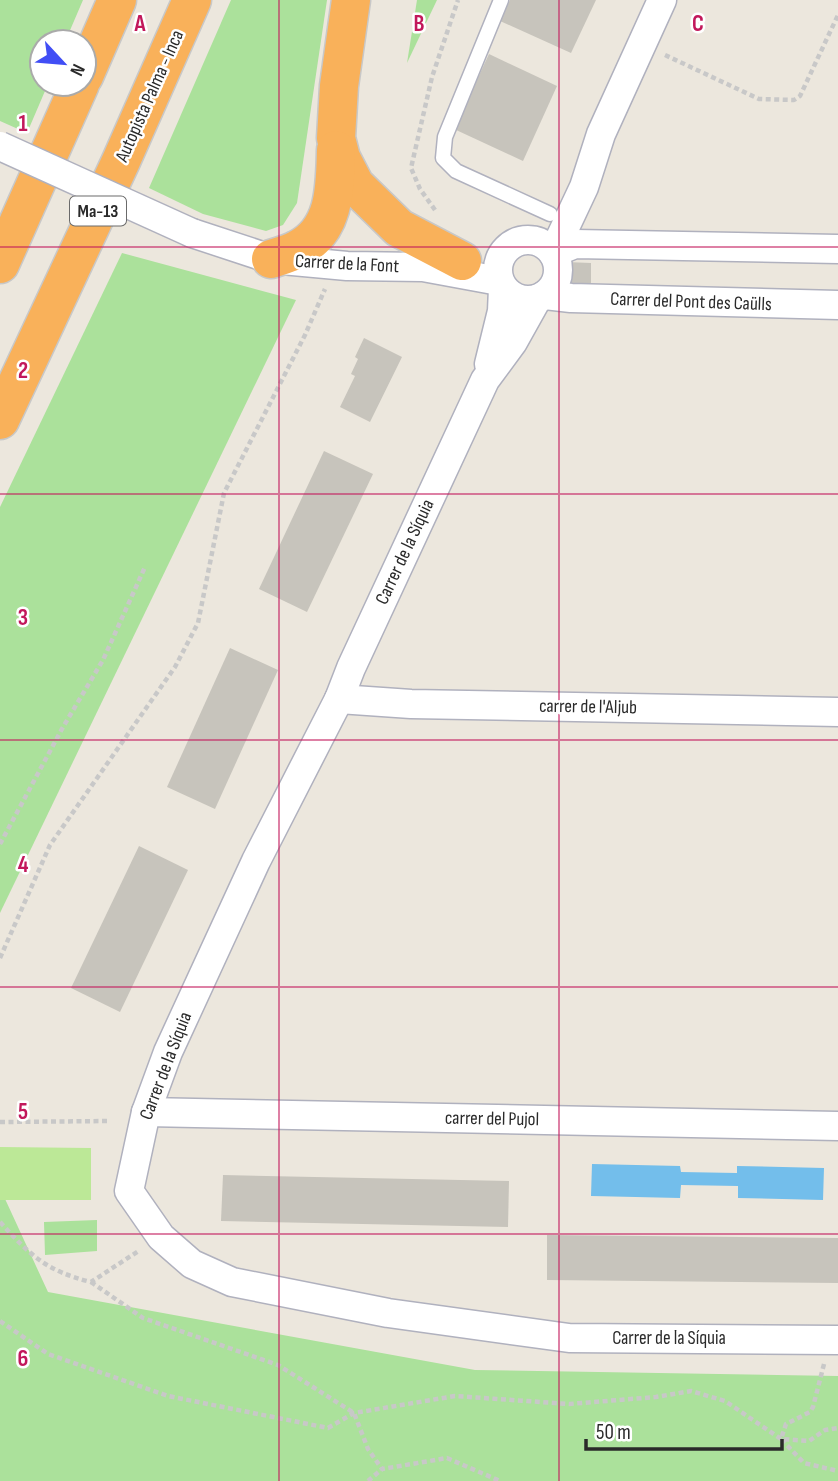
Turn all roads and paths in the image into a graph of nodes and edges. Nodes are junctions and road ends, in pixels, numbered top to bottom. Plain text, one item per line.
1 (117, 0) edge
2 (192, 0) edge
3 (351, 0) edge
4 (501, 0) edge
5 (662, 0) edge
6 (838, 15) edge
7 (98, 44) edge
8 (664, 55) dead end
9 (74, 98) edge
10 (601, 134) junction
11 (336, 138) junction
12 (0, 146) edge
13 (551, 214) junction
14 (527, 240) junction
15 (838, 249) edge
16 (553, 253) junction
17 (271, 260) junction
18 (462, 261) junction
19 (0, 264) edge
20 (424, 267) junction
21 (501, 276) junction
22 (326, 285) dead end
23 (541, 297) junction
24 (838, 305) edge
25 (485, 380) junction
26 (0, 420) edge
27 (145, 567) dead end
28 (339, 699) junction
29 (838, 712) edge
30 (0, 844) edge
31 (0, 958) edge
32 (146, 1112) junction
33 (109, 1121) dead end
34 (0, 1122) edge
35 (838, 1126) edge
36 (0, 1222) edge
37 (161, 1237) junction
38 (91, 1282) junction
39 (0, 1321) edge
40 (834, 1340) edge
41 (354, 1413) junction
42 (838, 1428) edge
43 (781, 1439) junction
44 (382, 1469) junction
45 (838, 1471) edge
46 (368, 1481) edge
47 (500, 1481) edge

1 - 7 highway
2 - 26 highway, Autopista Palma - Inca / Ma-13
3 - 11 highway
4 - 13 lane
5 - 10 street
6 - 8 path
9 - 19 highway
10 - 13 street
10 - 16 street
11 - 17 highway
11 - 18 highway
12 - 17 street, Carrer de la Font, bridge
13 - 14 street
14 - 16 street
14 - 21 street
15 - 16 street
16 - 23 street
17 - 20 street, Carrer de la Font
18 - 20 street, Carrer de la Font
18 - 21 street, Carrer de la Font
20 - 21 street, Carrer de la Font
21 - 23 street
21 - 25 street, Carrer de la Síquia
22 - 31 path
23 - 24 street, Carrer del Pont des Caülls
23 - 25 street, Carrer de la Síquia
25 - 28 street, Carrer de la Síquia
27 - 30 path
28 - 29 street, carrer de l'Aljub
28 - 32 street, Carrer de la Síquia
32 - 35 street, carrer del Pujol
32 - 37 street, Carrer de la Síquia
33 - 34 path
36 - 38 path
37 - 38 path
37 - 40 street, Carrer de la Síquia
38 - 41 path
39 - 41 path
40 - 43 path
41 - 43 path
41 - 44 path
42 - 43 path
43 - 45 path
44 - 46 path
44 - 47 path

